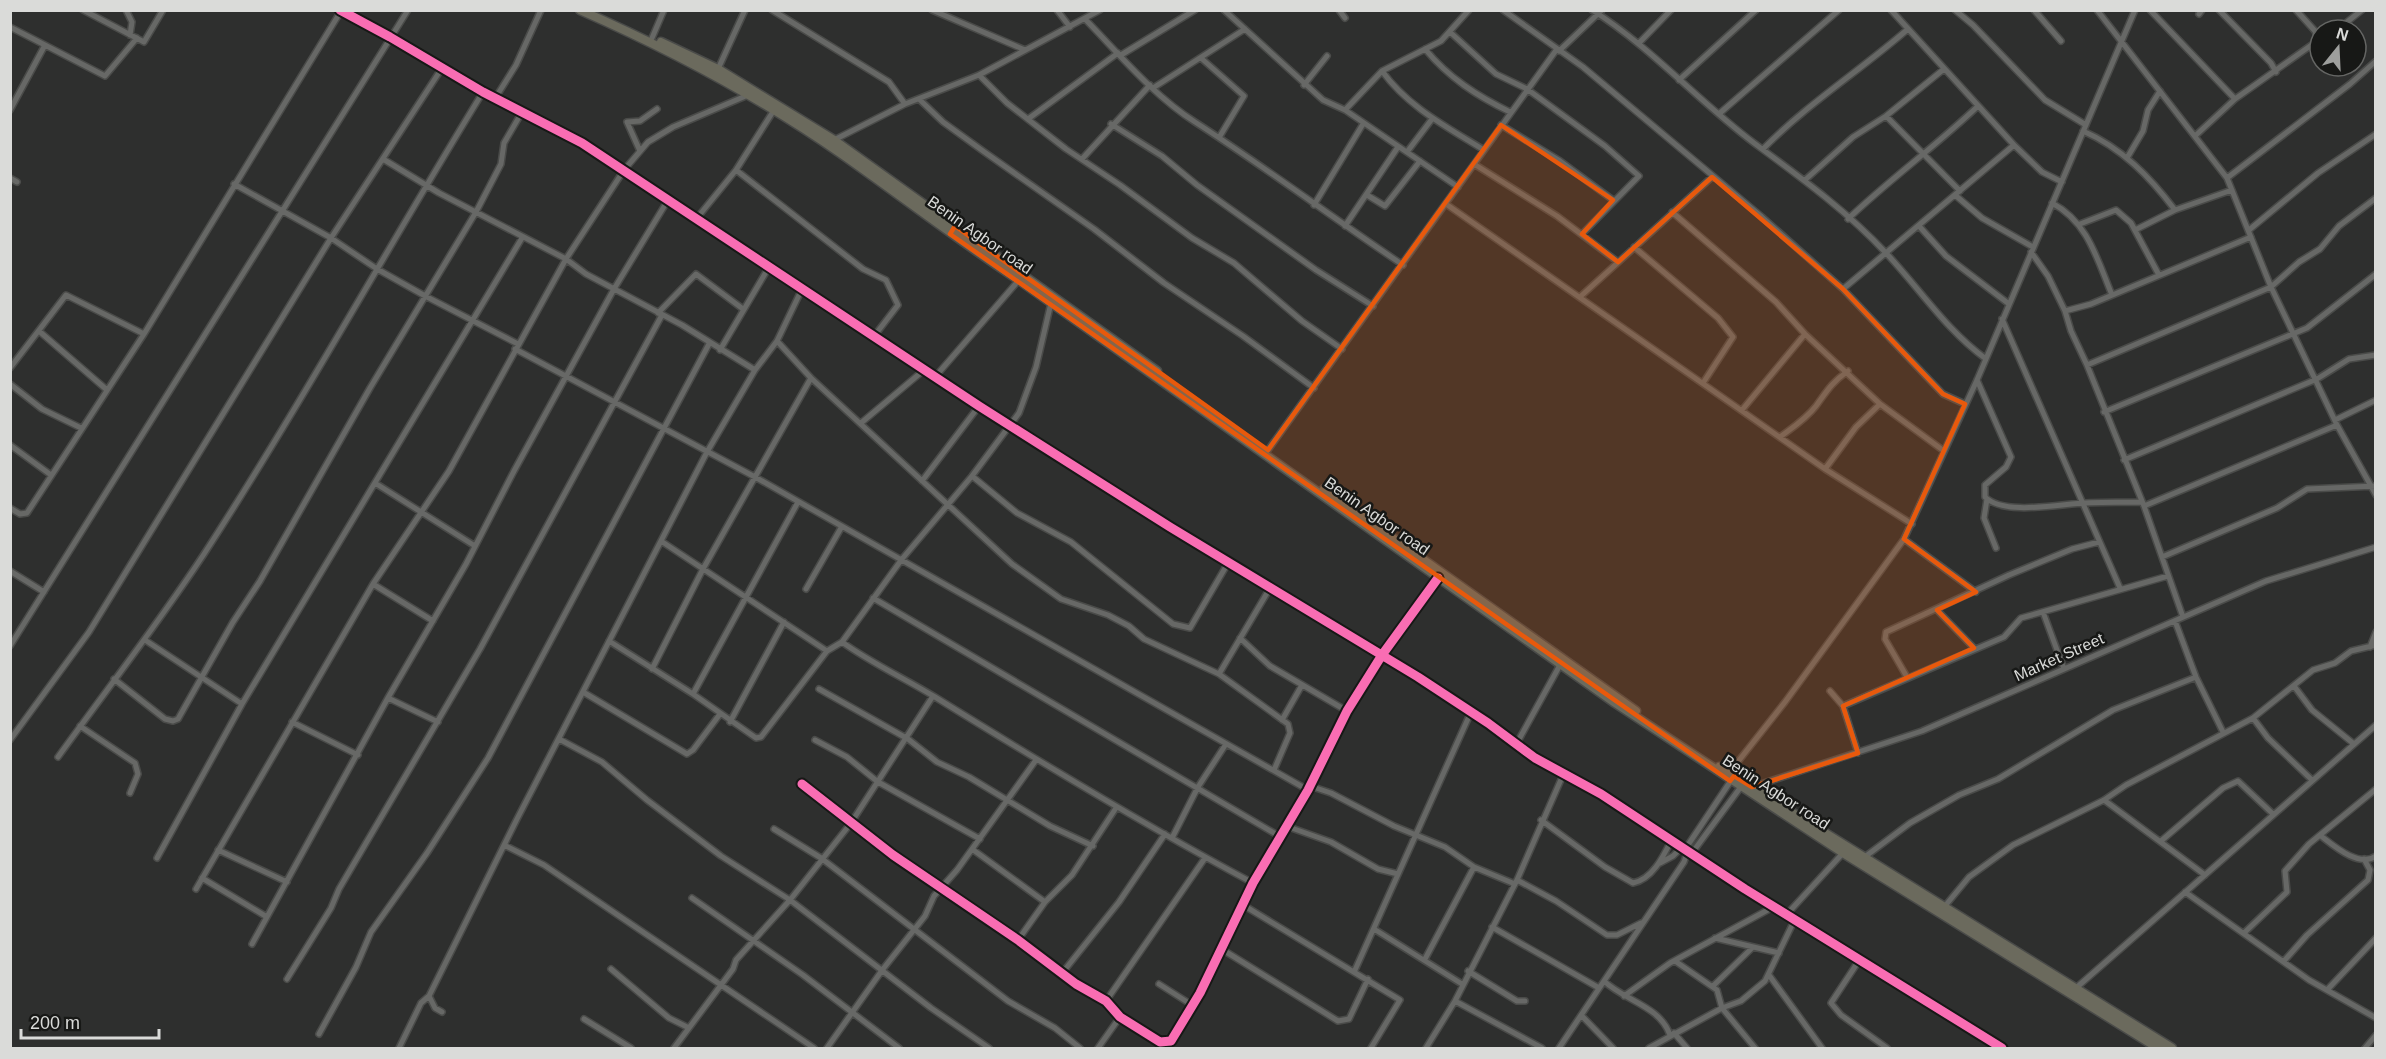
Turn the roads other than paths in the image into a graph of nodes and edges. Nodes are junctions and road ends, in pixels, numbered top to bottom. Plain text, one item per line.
1 (83, 10) edge
2 (126, 10) edge
3 (162, 10) edge
4 (408, 10) edge
5 (541, 10) edge
6 (580, 10) edge
7 (594, 10) edge
8 (664, 10) edge
9 (745, 10) edge
10 (772, 10) edge
11 (932, 10) edge
12 (1057, 10) edge
13 (1100, 10) edge
14 (1195, 10) edge
15 (1224, 10) edge
16 (1339, 10) edge
17 (1469, 10) edge
18 (1503, 10) edge
19 (1592, 10) edge
20 (1671, 10) edge
21 (1756, 10) edge
22 (1839, 10) edge
23 (1891, 10) edge
24 (1955, 10) edge
25 (2034, 10) edge
26 (2097, 10) edge
27 (2135, 10) edge
28 (2151, 10) edge
29 (2219, 10) edge
30 (2296, 10) edge
31 (340, 11) edge
32 (1600, 13) edge
33 (1345, 18) dead end
34 (1085, 19) junction
35 (2308, 23) edge
36 (10, 27) edge
37 (1070, 27) junction
38 (1245, 29) junction
39 (1908, 29) junction
40 (1450, 32) junction
41 (130, 35) junction
42 (390, 37) junction
43 (137, 38) junction
44 (652, 38) junction
45 (2061, 41) dead end
46 (2121, 41) junction
47 (1639, 43) junction
48 (45, 45) junction
49 (2308, 47) edge
50 (1425, 49) junction
51 (1025, 50) junction
52 (1558, 50) junction
53 (1120, 54) junction
54 (1327, 56) dead end
55 (1201, 58) junction
56 (2376, 61) edge
57 (442, 68) junction
58 (718, 69) junction
59 (1944, 69) junction
60 (1382, 71) junction
61 (2276, 72) junction
62 (979, 75) junction
63 (1679, 80) junction
64 (1304, 85) junction
65 (1151, 86) junction
66 (1527, 89) junction
67 (2160, 91) junction
68 (483, 92) junction
69 (748, 94) junction
70 (496, 97) junction
71 (919, 99) junction
72 (2235, 99) junction
73 (905, 104) junction
74 (1978, 106) junction
75 (657, 109) dead end
76 (10, 110) edge
77 (774, 110) junction
78 (1345, 110) junction
79 (522, 112) junction
80 (1510, 112) junction
81 (1720, 114) junction
82 (1886, 116) junction
83 (1028, 119) junction
84 (1432, 119) junction
85 (1111, 124) junction
86 (1363, 124) junction
87 (1502, 125) junction
88 (2086, 125) junction
89 (2083, 132) junction
90 (2376, 134) edge
91 (1220, 136) junction
92 (2195, 136) junction
93 (834, 140) junction
94 (2014, 145) junction
95 (1398, 147) junction
96 (1763, 149) junction
97 (1484, 150) junction
98 (640, 151) junction
99 (1407, 152) junction
100 (1923, 154) junction
101 (2127, 158) junction
102 (383, 159) junction
103 (1082, 159) junction
104 (1420, 161) junction
105 (1474, 164) junction
106 (624, 170) junction
107 (736, 170) junction
108 (1712, 177) junction
109 (10, 178) edge
110 (2227, 178) junction
111 (1805, 180) junction
112 (17, 182) dead end
113 (2062, 182) junction
114 (234, 184) junction
115 (425, 186) junction
116 (1458, 187) junction
117 (2232, 190) junction
118 (1957, 193) junction
119 (1367, 195) junction
120 (2376, 198) edge
121 (668, 200) junction
122 (1613, 200) junction
123 (2052, 203) junction
124 (1446, 204) junction
125 (1314, 205) junction
126 (2175, 210) junction
127 (281, 212) junction
128 (476, 212) junction
129 (1672, 212) junction
130 (697, 218) junction
131 (1848, 219) junction
132 (2080, 224) junction
133 (1345, 226) junction
134 (1919, 226) junction
135 (952, 230) junction
136 (2135, 230) junction
137 (2249, 230) junction
138 (1582, 234) junction
139 (2252, 237) junction
140 (331, 238) junction
141 (522, 238) junction
142 (1634, 247) junction
143 (2032, 249) junction
144 (1886, 252) junction
145 (566, 259) junction
146 (1618, 262) junction
147 (1403, 264) junction
148 (769, 267) junction
149 (377, 269) junction
150 (2376, 274) edge
151 (2159, 275) junction
152 (1019, 280) junction
153 (2271, 287) junction
154 (614, 289) junction
155 (802, 289) junction
156 (1843, 289) junction
157 (2112, 295) junction
158 (1581, 296) junction
159 (426, 297) junction
160 (1051, 303) junction
161 (2009, 304) junction
162 (1373, 306) junction
163 (743, 309) junction
164 (2065, 311) junction
165 (660, 314) junction
166 (2002, 319) junction
167 (472, 320) junction
168 (39, 331) junction
169 (2295, 333) junction
170 (144, 334) junction
171 (1805, 334) junction
172 (875, 335) junction
173 (777, 341) junction
174 (709, 344) junction
175 (517, 346) junction
176 (1342, 349) junction
177 (720, 350) junction
178 (2376, 355) edge
179 (1986, 359) junction
180 (2087, 365) junction
181 (10, 369) edge
182 (755, 370) junction
183 (924, 370) junction
184 (1848, 371) junction
185 (567, 377) junction
186 (934, 377) junction
187 (812, 378) junction
188 (2317, 379) junction
189 (1977, 380) junction
190 (1703, 383) junction
191 (10, 384) edge
192 (1314, 388) junction
193 (107, 390) junction
194 (2376, 400) edge
195 (613, 401) junction
196 (1880, 404) junction
197 (1965, 404) junction
198 (979, 406) junction
199 (1742, 410) junction
200 (2104, 412) junction
201 (2336, 422) junction
202 (861, 423) junction
203 (1009, 425) junction
204 (81, 428) junction
205 (665, 428) junction
206 (1780, 437) junction
207 (10, 446) edge
208 (1268, 450) junction
209 (1944, 451) junction
210 (707, 453) junction
211 (2124, 460) junction
212 (1825, 469) junction
213 (51, 475) junction
214 (972, 476) junction
215 (755, 477) junction
216 (922, 481) junction
217 (375, 483) junction
218 (2373, 486) edge
219 (2376, 495) edge
220 (1987, 500) junction
221 (798, 502) junction
222 (2084, 503) junction
223 (947, 504) junction
224 (2143, 504) junction
225 (10, 508) edge
226 (422, 512) junction
227 (1912, 524) junction
228 (841, 528) junction
229 (1904, 539) junction
230 (661, 542) junction
231 (2099, 542) junction
232 (476, 546) junction
233 (2376, 547) edge
234 (1996, 548) dead end
235 (2162, 557) junction
236 (902, 559) junction
237 (1228, 563) junction
238 (703, 568) junction
239 (10, 572) edge
240 (2168, 576) junction
241 (1438, 578) junction
242 (373, 584) junction
243 (1269, 588) junction
244 (2120, 588) junction
245 (807, 589) dead end
246 (44, 592) junction
247 (1976, 592) junction
248 (744, 596) junction
249 (873, 597) junction
250 (1937, 610) junction
251 (2043, 612) junction
252 (2183, 617) junction
253 (433, 621) junction
254 (2175, 621) junction
255 (784, 622) junction
256 (2376, 632) edge
257 (13, 638) edge
258 (1240, 638) junction
259 (145, 640) junction
260 (609, 641) junction
261 (842, 642) junction
262 (10, 646) edge
263 (2373, 646) edge
264 (1974, 648) junction
265 (827, 651) junction
266 (1382, 656) junction
267 (1560, 665) junction
268 (652, 669) junction
269 (2064, 669) junction
270 (1219, 674) junction
271 (1908, 677) junction
272 (2196, 677) junction
273 (201, 678) junction
274 (114, 679) junction
275 (1302, 685) junction
276 (2294, 686) junction
277 (819, 689) dead end
278 (1830, 691) dead end
279 (583, 692) junction
280 (693, 694) junction
281 (933, 696) junction
282 (388, 698) junction
283 (242, 704) junction
284 (1843, 706) junction
285 (1347, 711) junction
286 (1471, 712) junction
287 (720, 714) junction
288 (2253, 718) junction
289 (1282, 720) junction
290 (292, 722) junction
291 (438, 722) junction
292 (730, 722) junction
293 (2376, 725) edge
294 (80, 726) junction
295 (2223, 732) junction
296 (559, 739) junction
297 (908, 739) junction
298 (10, 740) edge
299 (815, 740) dead end
300 (1517, 743) junction
301 (1226, 744) junction
302 (2354, 744) junction
303 (1858, 753) junction
304 (358, 755) junction
305 (58, 757) dead end
306 (1036, 760) junction
307 (1274, 770) junction
308 (1563, 775) junction
309 (1731, 777) junction
310 (2312, 780) junction
311 (878, 782) junction
312 (802, 784) dead end
313 (1746, 786) junction
314 (1198, 787) junction
315 (1309, 788) junction
316 (2376, 789) edge
317 (130, 793) dead end
318 (2104, 800) junction
319 (1007, 801) junction
320 (1116, 808) junction
321 (2274, 814) junction
322 (1541, 820) junction
323 (851, 822) junction
324 (1286, 826) junction
325 (774, 829) dead end
326 (1165, 834) junction
327 (1416, 835) junction
328 (1279, 836) junction
329 (2321, 836) junction
330 (1172, 838) junction
331 (980, 839) junction
332 (1672, 839) junction
333 (2161, 841) junction
334 (504, 845) junction
335 (1093, 846) junction
336 (972, 849) junction
337 (218, 850) junction
338 (1687, 850) junction
339 (1844, 854) junction
340 (1866, 856) junction
341 (2376, 856) edge
342 (156, 858) dead end
343 (821, 858) junction
344 (1205, 858) junction
345 (2364, 859) junction
346 (1660, 863) junction
347 (1474, 867) junction
348 (1398, 874) junction
349 (2205, 875) junction
350 (202, 878) junction
351 (287, 882) junction
352 (1516, 882) junction
353 (1253, 883) junction
354 (943, 887) junction
355 (196, 889) dead end
356 (2185, 892) junction
357 (692, 898) dead end
358 (790, 900) junction
359 (1045, 902) junction
360 (1243, 905) junction
361 (1775, 906) junction
362 (1945, 906) junction
363 (1788, 913) junction
364 (267, 917) junction
365 (1795, 919) junction
366 (1644, 921) junction
367 (1492, 927) junction
368 (916, 929) junction
369 (1374, 929) junction
370 (2244, 933) junction
371 (1715, 938) junction
372 (2376, 938) edge
373 (1018, 940) junction
374 (754, 941) junction
375 (252, 944) dead end
376 (1752, 948) junction
377 (1223, 950) junction
378 (1779, 953) junction
379 (1860, 959) junction
380 (1425, 960) junction
381 (1675, 961) junction
382 (2284, 961) junction
383 (611, 969) dead end
384 (883, 969) junction
385 (1354, 970) junction
386 (1468, 971) junction
387 (1063, 972) junction
388 (1769, 975) junction
389 (287, 979) dead end
390 (1368, 979) junction
391 (1604, 981) junction
392 (721, 983) junction
393 (1159, 984) dead end
394 (1462, 984) junction
395 (1713, 986) junction
396 (1599, 988) junction
397 (2076, 988) junction
398 (2327, 990) junction
399 (429, 996) junction
400 (1624, 996) junction
401 (1106, 1001) junction
402 (1455, 1001) junction
403 (1525, 1001) dead end
404 (1192, 1005) junction
405 (1722, 1008) junction
406 (442, 1012) dead end
407 (850, 1014) junction
408 (1581, 1016) junction
409 (1120, 1017) junction
410 (2376, 1018) edge
411 (584, 1019) dead end
412 (689, 1028) junction
413 (320, 1034) dead end
414 (1672, 1034) junction
415 (2376, 1035) edge
416 (1160, 1042) junction
417 (399, 1048) edge
418 (631, 1048) edge
419 (674, 1048) edge
420 (814, 1048) edge
421 (827, 1048) edge
422 (899, 1048) edge
423 (989, 1048) edge
424 (1080, 1048) edge
425 (1098, 1048) edge
426 (1157, 1048) edge
427 (1371, 1048) edge
428 (1426, 1048) edge
429 (1542, 1048) edge
430 (1559, 1048) edge
431 (1613, 1048) edge
432 (1649, 1048) edge
433 (1687, 1048) edge
434 (1755, 1048) edge
435 (1822, 1048) edge
436 (1887, 1048) edge
437 (2002, 1048) edge
438 (2158, 1048) edge
439 (2172, 1048) edge
440 (2365, 1048) edge

1 - 41 street
2 - 41 street
3 - 43 street
4 - 42 street
5 - 70 street
6 - 69 highway, Benin Agbor road
7 - 44 highway, Benin Agbor road
8 - 44 street
9 - 58 street
10 - 73 street
11 - 51 street
12 - 37 street
13 - 34 street
14 - 53 street
15 - 38 street
16 - 33 street
17 - 40 street
18 - 52 street
19 - 32 street
20 - 47 street
21 - 63 street
22 - 81 street
23 - 39 street
24 - 88 street
25 - 45 street
26 - 46 street
27 - 46 street
28 - 72 street
29 - 61 street
30 - 35 street
31 - 42 street
31 - 114 street
32 - 47 street
32 - 52 street
34 - 37 street
34 - 53 street
36 - 48 street
37 - 51 street
38 - 55 street
38 - 64 street
39 - 59 street
39 - 96 street
40 - 50 street
40 - 66 street
41 - 43 street
42 - 57 street
42 - 127 street
43 - 48 street
44 - 58 highway, Benin Agbor road
46 - 67 street
46 - 88 street
47 - 63 street
48 - 76 street
49 - 61 street
50 - 60 street
50 - 80 street
51 - 62 street
52 - 66 street
52 - 108 street
53 - 65 street
53 - 83 street
54 - 64 street
55 - 65 street
55 - 91 street
56 - 110 street
57 - 68 street
57 - 102 street
58 - 93 highway, Benin Agbor road
59 - 74 street
59 - 82 street
60 - 78 street
60 - 84 street
61 - 72 street
62 - 71 street
62 - 83 street
63 - 81 street
64 - 78 street
65 - 85 street
65 - 91 street
66 - 80 street
66 - 122 street
67 - 92 street
67 - 101 street
68 - 70 street
68 - 115 street
69 - 77 highway, Benin Agbor road
69 - 98 street
70 - 79 street
71 - 73 street
71 - 192 street
72 - 92 street
73 - 93 street
74 - 94 street
74 - 100 street
75 - 98 street
77 - 107 street
77 - 135 highway, Benin Agbor road
78 - 86 street
79 - 106 street
79 - 128 street
80 - 87 street
81 - 96 street
82 - 100 street
82 - 111 street
83 - 103 street
84 - 97 street
84 - 99 street
85 - 103 street
85 - 162 street
86 - 95 street
86 - 125 street
87 - 97 street
87 - 122 street
88 - 89 street
89 - 101 street
89 - 113 street
90 - 137 street
91 - 125 street
92 - 110 street
93 - 135 highway, Benin Agbor road
94 - 113 street
94 - 118 street
95 - 99 street
95 - 119 street
96 - 111 street
97 - 105 street
98 - 106 street
99 - 104 street
100 - 118 street
100 - 131 street
101 - 126 street
102 - 115 street
102 - 140 street
103 - 176 street
104 - 116 street
104 - 119 street
105 - 116 street
105 - 138 street
106 - 121 street
106 - 145 street
107 - 130 street
107 - 172 street
108 - 129 street
108 - 156 street
109 - 112 street
110 - 117 street
111 - 131 street
113 - 123 street
114 - 127 street
114 - 170 street
115 - 128 street
115 - 149 street
116 - 124 street
117 - 126 street
117 - 137 street
118 - 134 street
118 - 143 street
119 - 133 street
120 - 153 street
121 - 130 street
121 - 154 street
122 - 138 street
123 - 132 street
123 - 143 street
124 - 147 street
124 - 158 street
125 - 133 street
126 - 136 street
127 - 140 street
127 - 246 street
128 - 141 street
128 - 159 street
129 - 142 street
129 - 171 street
130 - 148 street
131 - 144 street
132 - 136 street
132 - 157 street
133 - 147 street
134 - 144 street
134 - 161 street
135 - 152 highway, Benin Agbor road
135 - 208 highway, Benin Agbor road
136 - 151 street
137 - 139 street
138 - 146 street
139 - 151 street
139 - 153 street
140 - 149 street
140 - 298 street
141 - 145 street
141 - 167 street
142 - 146 street
142 - 190 street
143 - 161 street
143 - 164 street
144 - 156 street
144 - 179 street
145 - 154 street
145 - 175 street
146 - 158 street
147 - 162 street
148 - 155 street
148 - 163 street
149 - 159 street
149 - 259 street
150 - 169 street
151 - 157 street
152 - 160 highway, Benin Agbor road
152 - 186 street
153 - 169 street
153 - 180 street
154 - 165 street
154 - 185 street
155 - 172 street
155 - 173 street
156 - 197 street
157 - 164 street
158 - 190 street
159 - 167 street
159 - 273 street
160 - 203 street
160 - 241 highway, Benin Agbor road
161 - 166 street
162 - 176 street
163 - 165 street
163 - 177 street
164 - 180 street
165 - 174 street
165 - 195 street
166 - 179 street
166 - 222 street
167 - 175 street
167 - 217 street
168 - 170 street
168 - 181 street
168 - 193 street
169 - 188 street
169 - 200 street
170 - 193 street
171 - 184 street
171 - 199 street
172 - 183 street
173 - 182 street
173 - 187 street
174 - 177 street
174 - 205 street
175 - 185 street
175 - 226 street
176 - 192 street
177 - 182 street
178 - 188 street
179 - 189 street
180 - 200 street
182 - 210 street
183 - 186 street
183 - 202 street
184 - 196 street
184 - 206 street
185 - 195 street
185 - 232 street
186 - 198 street
187 - 202 street
187 - 215 street
188 - 201 street
188 - 211 street
189 - 197 street
189 - 220 street
190 - 199 street
191 - 204 street
192 - 208 street
193 - 204 street
194 - 201 street
195 - 205 street
195 - 291 street
196 - 209 street
196 - 212 street
197 - 209 street
198 - 203 street
198 - 216 street
199 - 206 street
200 - 211 street
201 - 218 street
201 - 224 street
202 - 216 street
203 - 214 street
203 - 237 street
204 - 213 street
205 - 210 street
205 - 413 street
206 - 212 street
207 - 213 street
208 - 309 highway, Benin Agbor road
209 - 227 street
210 - 215 street
210 - 230 street
211 - 224 street
212 - 227 street
213 - 225 street
214 - 223 street
214 - 237 street
215 - 221 street
215 - 238 street
216 - 223 street
217 - 226 street
217 - 283 street
218 - 219 street
218 - 235 street
220 - 222 street
220 - 234 street
221 - 228 street
221 - 248 street
222 - 224 street
222 - 231 street
223 - 236 street
223 - 270 street
224 - 235 street
226 - 232 street
226 - 242 street
227 - 229 street
228 - 236 street
228 - 245 street
229 - 247 street
229 - 309 street
230 - 238 street
230 - 260 street
231 - 244 street
231 - 247 street
232 - 253 street
233 - 252 street, Market Street
235 - 240 street
236 - 249 street
236 - 301 street
237 - 243 street
238 - 248 street
238 - 268 street
239 - 246 street
240 - 244 street
240 - 252 street
241 - 266 street
241 - 267 highway, Benin Agbor road
242 - 253 street
242 - 290 street
243 - 258 street
243 - 266 street
244 - 251 street
246 - 257 street
247 - 250 street
248 - 255 street
248 - 280 street
249 - 261 street
249 - 314 street
250 - 264 street
250 - 271 street
251 - 264 street
251 - 269 street
252 - 254 street, Market Street
253 - 282 street
254 - 269 street, Market Street
254 - 272 street
255 - 265 street
255 - 292 street
256 - 263 street
257 - 262 street
258 - 270 street
258 - 275 street
259 - 273 street
259 - 274 street
260 - 268 street
260 - 279 street
261 - 265 street
261 - 281 street
263 - 276 street
264 - 271 street
265 - 292 street
266 - 285 street
266 - 286 street
267 - 300 street
267 - 309 highway, Benin Agbor road
268 - 280 street
269 - 303 street, Market Street
270 - 289 street
271 - 284 street
272 - 295 street
272 - 340 street
273 - 274 street
273 - 283 street
274 - 294 street
275 - 285 street
275 - 289 street
276 - 288 street
276 - 302 street
277 - 297 street
278 - 284 street
279 - 287 street
279 - 296 street
280 - 287 street
281 - 297 street
281 - 306 street
282 - 291 street
282 - 304 street
283 - 342 street
284 - 303 street
285 - 315 street
286 - 300 street
286 - 327 street
287 - 292 street
288 - 295 street
288 - 310 street
289 - 307 street
290 - 304 street
290 - 337 street
291 - 389 street
293 - 302 street
294 - 305 street
294 - 317 street
295 - 318 street
296 - 334 street
296 - 358 street
297 - 311 street
297 - 319 street
299 - 311 street
300 - 308 street
301 - 307 street
301 - 314 street
302 - 310 street
303 - 313 street, Market Street
304 - 351 street
306 - 319 street
306 - 320 street
307 - 315 street
308 - 322 street
308 - 332 street
309 - 313 highway, Benin Agbor road
309 - 338 street
310 - 321 street
311 - 323 street
311 - 331 street
312 - 323 street
313 - 338 street
313 - 339 highway, Benin Agbor road
313 - 340 highway, Benin Agbor road
314 - 328 street
314 - 330 street
315 - 324 street
315 - 327 street
316 - 329 street
318 - 333 street
318 - 362 street
319 - 331 street
319 - 335 street
320 - 326 street
320 - 335 street
321 - 333 street
321 - 349 street
322 - 346 street
322 - 352 street
323 - 343 street
323 - 354 street
324 - 328 street
324 - 348 street
325 - 343 street
326 - 330 street
326 - 387 street
327 - 347 street
327 - 348 street
328 - 353 street
329 - 345 street
329 - 370 street
330 - 344 street
331 - 336 street
332 - 338 street
332 - 346 street
333 - 349 street
334 - 392 street
334 - 399 street
335 - 359 street
336 - 354 street
336 - 359 street
337 - 350 street
337 - 351 street
338 - 346 street
338 - 361 street
338 - 366 street
339 - 363 street
339 - 438 highway, Benin Agbor road
340 - 362 highway, Benin Agbor road
341 - 345 street
343 - 358 street
343 - 368 street
344 - 353 street
344 - 401 street
345 - 382 street
347 - 352 street
347 - 380 street
348 - 369 street
349 - 356 street
350 - 355 street
350 - 364 street
351 - 364 street
352 - 366 street
352 - 367 street
353 - 360 street
354 - 368 street
354 - 373 street
356 - 370 street
356 - 397 street
357 - 374 street
358 - 374 street
358 - 384 street
359 - 373 street
360 - 377 street
360 - 385 street
361 - 363 street
361 - 371 street
362 - 397 highway, Benin Agbor road
363 - 365 street
364 - 375 street
365 - 378 street
365 - 379 street
366 - 391 street
367 - 386 street
367 - 396 street
368 - 384 street
368 - 424 street
369 - 380 street
369 - 385 street
370 - 382 street
371 - 376 street
371 - 381 street
372 - 398 street
373 - 387 street
374 - 392 street
374 - 407 street
376 - 378 street
376 - 395 street
377 - 390 street
377 - 404 street
378 - 388 street
379 - 436 street
379 - 437 street
380 - 394 street
381 - 395 street
381 - 400 street
382 - 398 street
383 - 412 street
384 - 407 street
384 - 423 street
385 - 390 street
386 - 394 street
386 - 403 street
387 - 401 street
388 - 405 street
388 - 435 street
390 - 427 street
391 - 396 street
391 - 400 street
392 - 412 street
392 - 420 street
393 - 404 street
394 - 402 street
395 - 405 street
396 - 408 street
397 - 439 highway, Benin Agbor road
398 - 410 street
399 - 406 street
399 - 417 street
400 - 414 street
401 - 409 street
402 - 428 street
402 - 429 street
404 - 416 street
405 - 414 street
405 - 434 street
407 - 421 street
407 - 422 street
408 - 430 street
408 - 431 street
409 - 416 street
409 - 425 street
411 - 418 street
412 - 419 street
414 - 432 street
414 - 433 street
415 - 440 street
416 - 426 street

